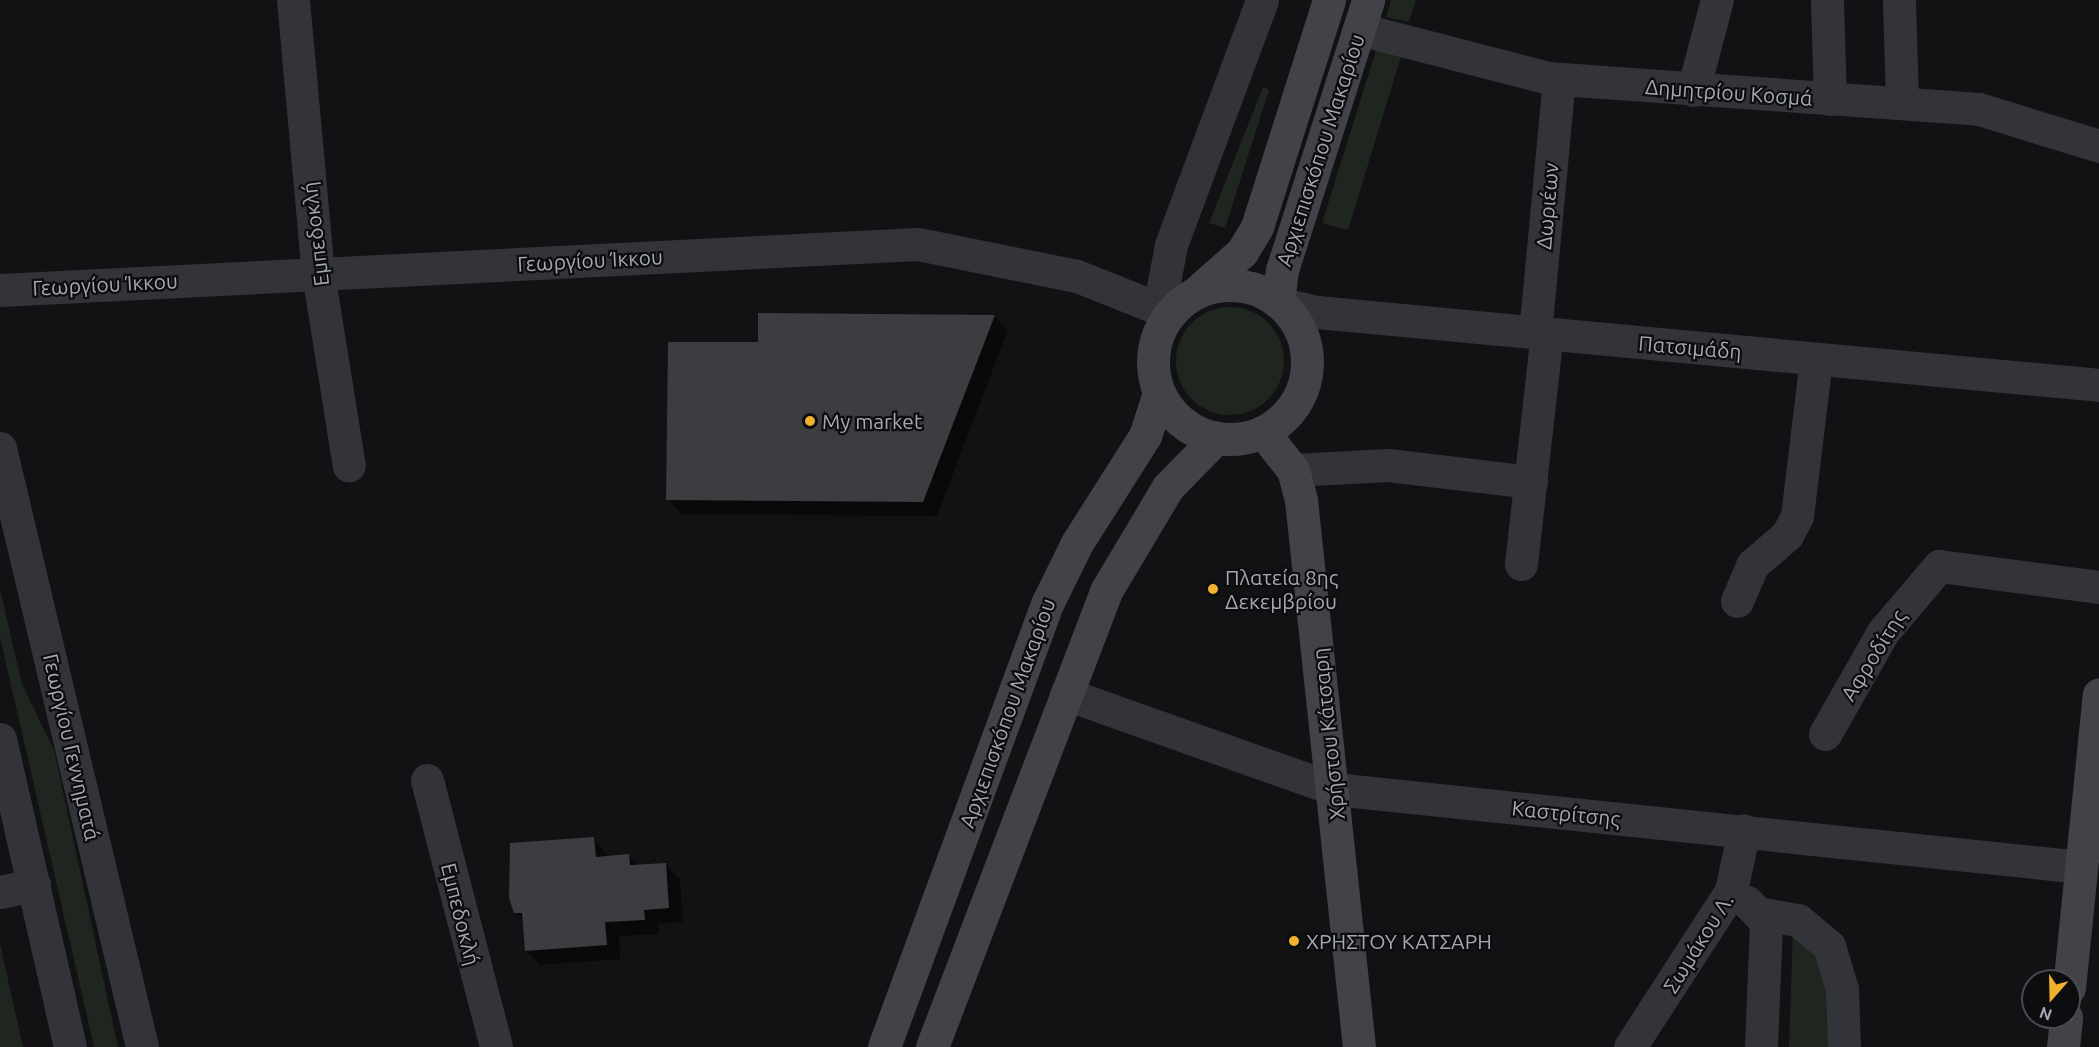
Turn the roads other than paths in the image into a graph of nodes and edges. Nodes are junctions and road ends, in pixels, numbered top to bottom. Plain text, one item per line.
1 (293, 0) edge
2 (1262, 0) edge
3 (1329, 0) edge
4 (1717, 0) edge
5 (1827, 0) edge
6 (1899, 0) edge
7 (1363, 14) edge
8 (1559, 79) junction
9 (1694, 90) junction
10 (1830, 99) junction
11 (1902, 102) junction
12 (2099, 146) edge
13 (318, 273) junction
14 (0, 290) edge
15 (1197, 292) junction
16 (1280, 303) junction
17 (1164, 311) junction
18 (1541, 333) junction
19 (1816, 359) junction
20 (2099, 385) edge
21 (1159, 393) junction
22 (1263, 432) junction
23 (1216, 438) junction
24 (0, 448) edge
25 (349, 466) dead end
26 (1293, 470) junction
27 (1531, 482) junction
28 (1521, 564) dead end
29 (2099, 587) edge
30 (1737, 601) dead end
31 (1066, 694) junction
32 (2099, 695) edge
33 (1825, 734) dead end
34 (0, 739) edge
35 (427, 780) dead end
36 (1334, 789) junction
37 (1744, 830) junction
38 (2081, 867) junction
39 (34, 885) junction
40 (1731, 891) junction
41 (0, 892) edge
42 (1763, 914) junction
43 (2071, 969) edge
44 (2065, 1029) edge
45 (70, 1047) edge
46 (142, 1047) edge
47 (496, 1047) edge
48 (884, 1047) edge
49 (932, 1047) edge
50 (1359, 1047) edge
51 (1630, 1047) edge
52 (1761, 1047) edge
53 (1844, 1047) edge
54 (2063, 1047) edge

1 - 13 street, Εμπεδοκλή
2 - 17 street
3 - 15 main road
4 - 9 street
5 - 10 street
6 - 11 street
7 - 8 street, Δημητρίου Κοσμά
7 - 16 main road, Αρχιεπισκόπου Μακαρίου
8 - 9 street, Δημητρίου Κοσμά
8 - 18 street, Δωριέων
9 - 10 street, Δημητρίου Κοσμά
10 - 11 street, Δημητρίου Κοσμά
11 - 12 street, Δημητρίου Κοσμά
13 - 14 street, Γεωργίου Ίκκου
13 - 17 street, Γεωργίου Ίκκου
13 - 25 street, Εμπεδοκλή
15 - 16 main road
15 - 17 main road
16 - 18 street, Πατσιμάδη
16 - 22 main road
17 - 21 main road
18 - 19 street, Πατσιμάδη
18 - 27 street, Δωριέων
19 - 20 street, Πατσιμάδη
19 - 30 street
21 - 23 main road
21 - 48 main road, Αρχιεπισκόπου Μακαρίου
22 - 23 main road
22 - 26 main road
23 - 31 main road
24 - 46 street, Γεωργίου Γεννηματά
26 - 27 street
26 - 36 main road, Χρήστου Κάτσαρη
27 - 28 street, Δωριέων
29 - 33 street, Αφροδίτης
31 - 36 street, Καστρίτσης
31 - 49 main road
32 - 38 main road
34 - 39 street
35 - 47 street, Εμπεδοκλή
36 - 37 street, Καστρίτσης
36 - 50 main road, Χρήστου Κάτσαρη
37 - 38 street, Καστρίτσης
37 - 40 street, Σωμάκου Λ.
38 - 43 main road
39 - 41 street
39 - 45 street
40 - 42 street
40 - 51 street, Σωμάκου Λ.
42 - 52 street
42 - 53 street
44 - 54 main road

